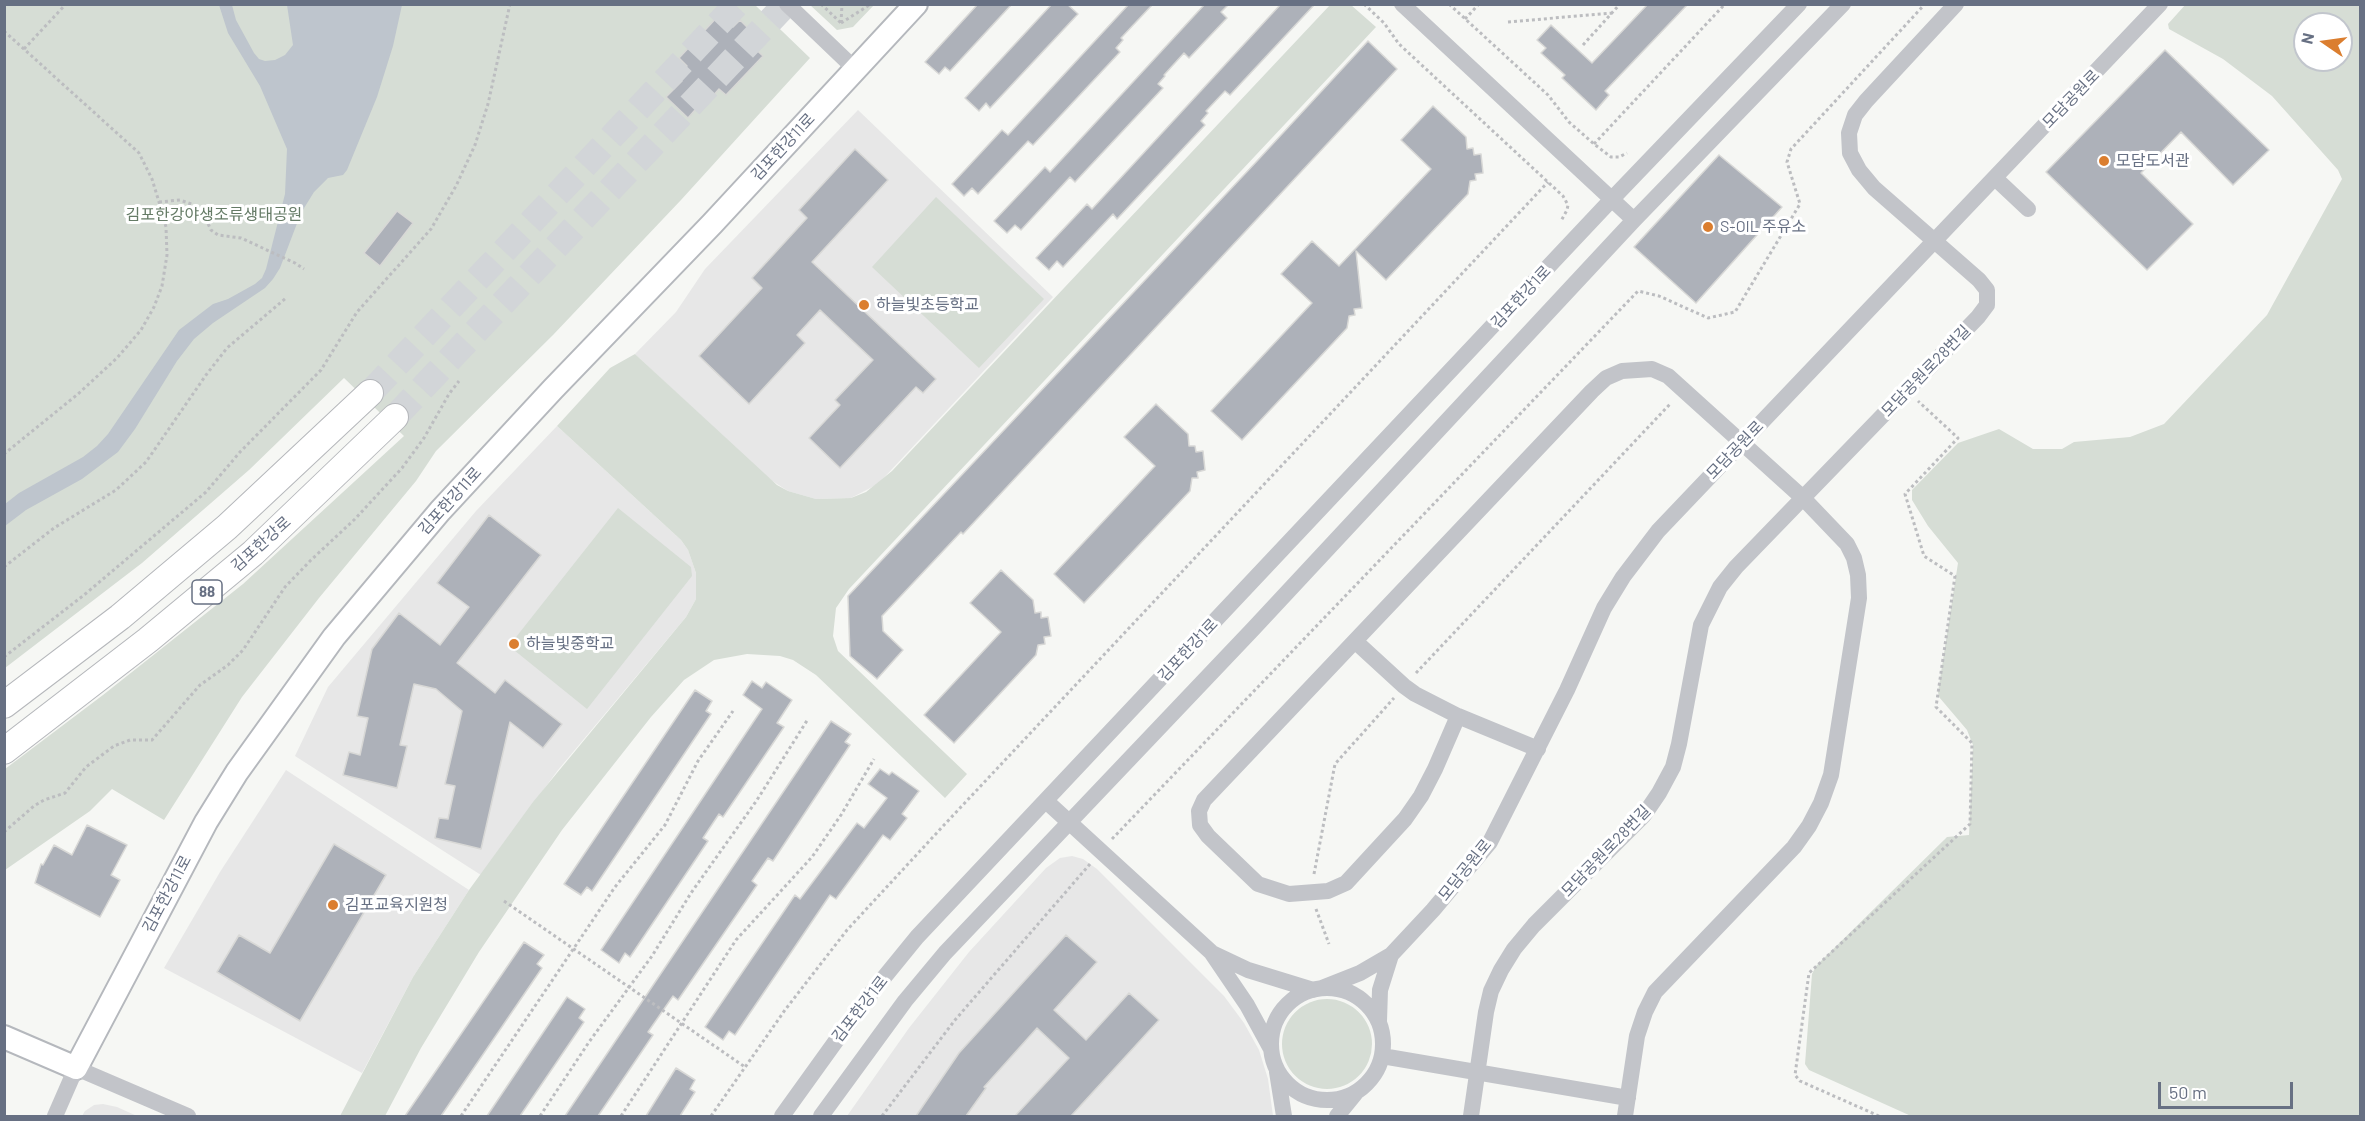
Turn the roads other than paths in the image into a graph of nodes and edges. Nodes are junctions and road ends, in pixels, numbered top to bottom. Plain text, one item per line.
1 (787, 4) edge
2 (904, 4) edge
3 (916, 4) edge
4 (1402, 4) edge
5 (1799, 4) edge
6 (1843, 4) edge
7 (1956, 4) edge
8 (2160, 4) edge
9 (852, 66) junction
10 (1995, 178) junction
11 (1612, 199) junction
12 (2028, 209) dead end
13 (1634, 220) junction
14 (1935, 241) junction
15 (370, 393) tunnel mouth
16 (395, 417) tunnel mouth
17 (1741, 443) junction
18 (1803, 498) junction
19 (1356, 642) junction
20 (4, 705) edge
21 (1458, 716) junction
22 (1538, 748) junction
23 (4, 751) edge
24 (1046, 801) junction
25 (1070, 822) junction
26 (1211, 952) junction
27 (1391, 955) junction
28 (1318, 989) junction
29 (1379, 1023) junction
30 (4, 1037) edge
31 (1271, 1050) junction
32 (1382, 1056) junction
33 (76, 1068) junction
34 (1276, 1068) junction
35 (1477, 1073) junction
36 (1355, 1093) junction
37 (1628, 1098) junction
38 (55, 1116) edge
39 (188, 1116) edge
40 (782, 1116) edge
41 (821, 1116) edge
42 (1284, 1116) edge
43 (1337, 1116) edge
44 (1471, 1116) edge
45 (1625, 1116) edge

1 - 9 street
2 - 9 main road, 김포한강11로
3 - 9 main road, 김포한강11로
4 - 11 street
5 - 11 street, 김포한강1로
6 - 13 street, 김포한강1로
7 - 14 street, 모담공원로28번길
8 - 10 street, 모담공원로
9 - 33 main road, 김포한강11로
10 - 12 street
10 - 14 street, 모담공원로
11 - 13 street
11 - 24 street, 김포한강1로
13 - 25 street, 김포한강1로
14 - 17 street, 모담공원로
14 - 18 street, 모담공원로28번길
15 - 20 highway, 88
16 - 23 highway, 김포한강로 / 88
17 - 18 street
17 - 19 street
17 - 22 street, 모담공원로
18 - 35 street, 모담공원로28번길
18 - 37 street
19 - 21 street
19 - 21 street
21 - 22 street
22 - 27 street, 모담공원로
24 - 25 street
24 - 40 street, 김포한강1로
25 - 26 street
25 - 41 street, 김포한강1로
26 - 28 street
26 - 31 street
27 - 28 street
27 - 29 street
28 - 29 street
28 - 31 street
29 - 32 street
30 - 33 main road
31 - 34 street
32 - 35 street
32 - 36 street
33 - 38 street, 김포한강11로
33 - 39 street
34 - 36 street
34 - 42 street
35 - 37 street
35 - 44 street, 모담공원로28번길
36 - 43 street
37 - 45 street

